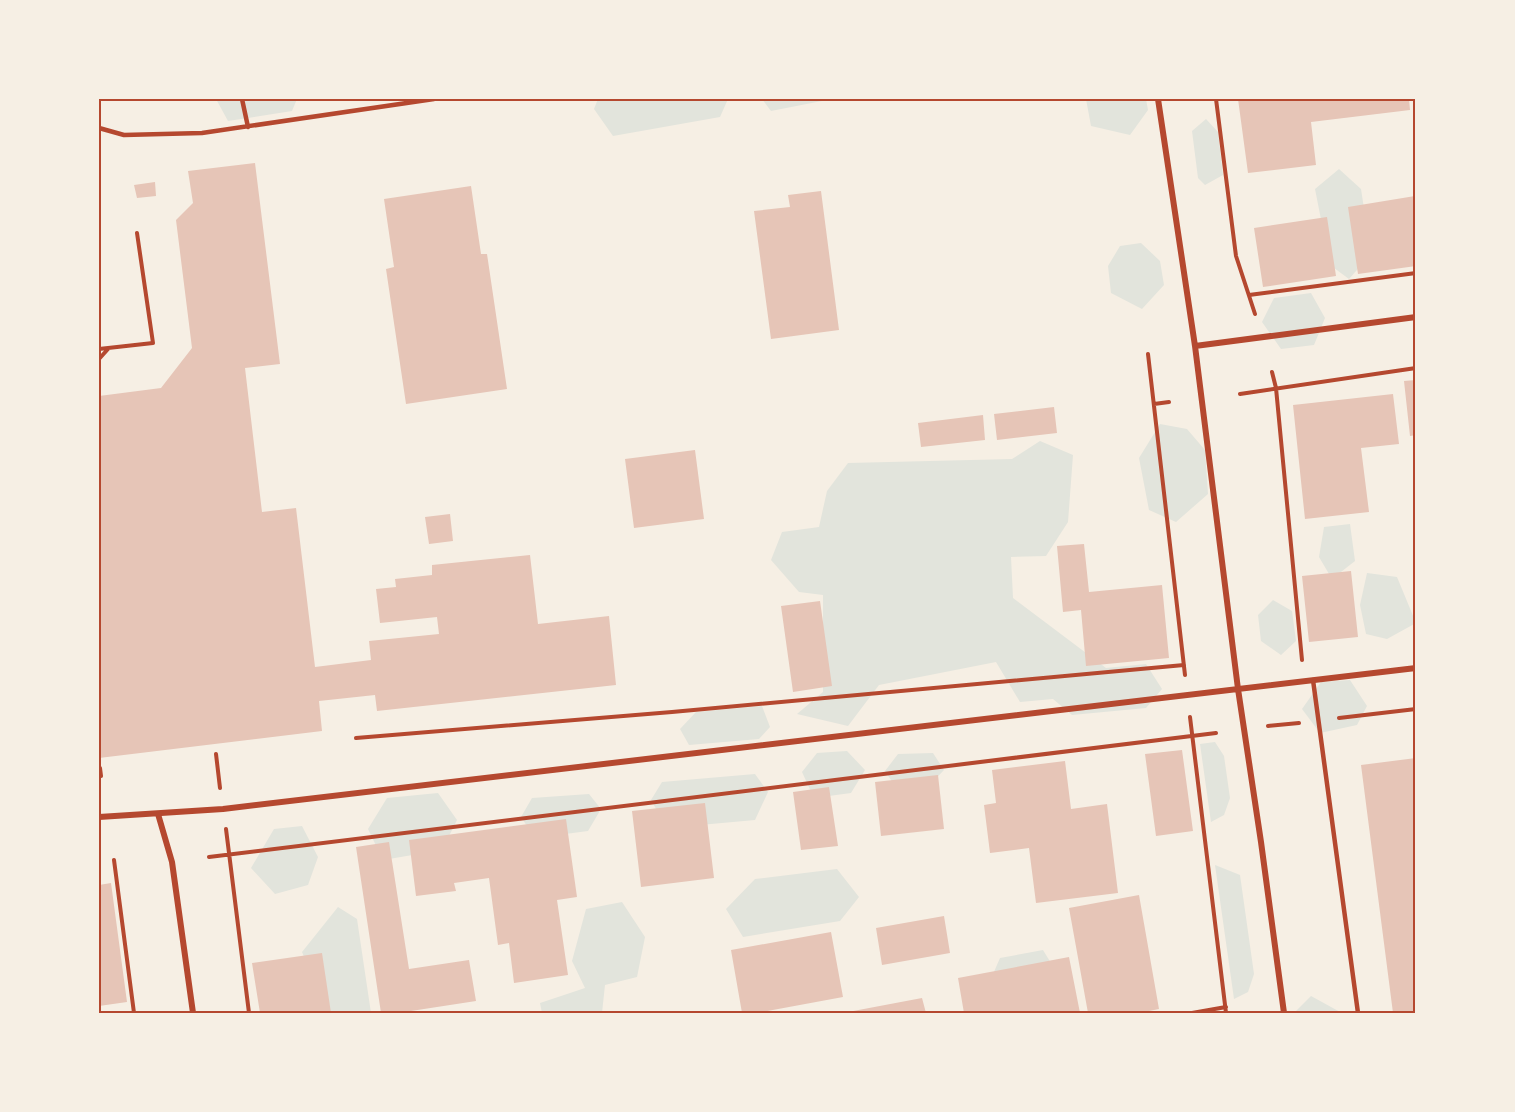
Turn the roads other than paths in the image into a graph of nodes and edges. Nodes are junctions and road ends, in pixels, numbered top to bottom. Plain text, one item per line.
1 (242, 99) edge
2 (435, 99) edge
3 (1158, 99) edge
4 (248, 127) junction
5 (99, 128) edge
6 (1416, 317) edge
7 (1195, 346) junction
8 (1416, 668) edge
9 (1313, 680) junction
10 (1238, 689) junction
11 (158, 814) junction
12 (99, 817) edge
13 (193, 1013) edge
14 (1284, 1013) edge
15 (1358, 1013) edge

1 - 4 lane
2 - 4 lane
3 - 7 street
4 - 5 lane
6 - 7 street
7 - 10 street
8 - 9 street
9 - 10 street
9 - 15 lane
10 - 11 street
10 - 14 street
11 - 12 street
11 - 13 street

